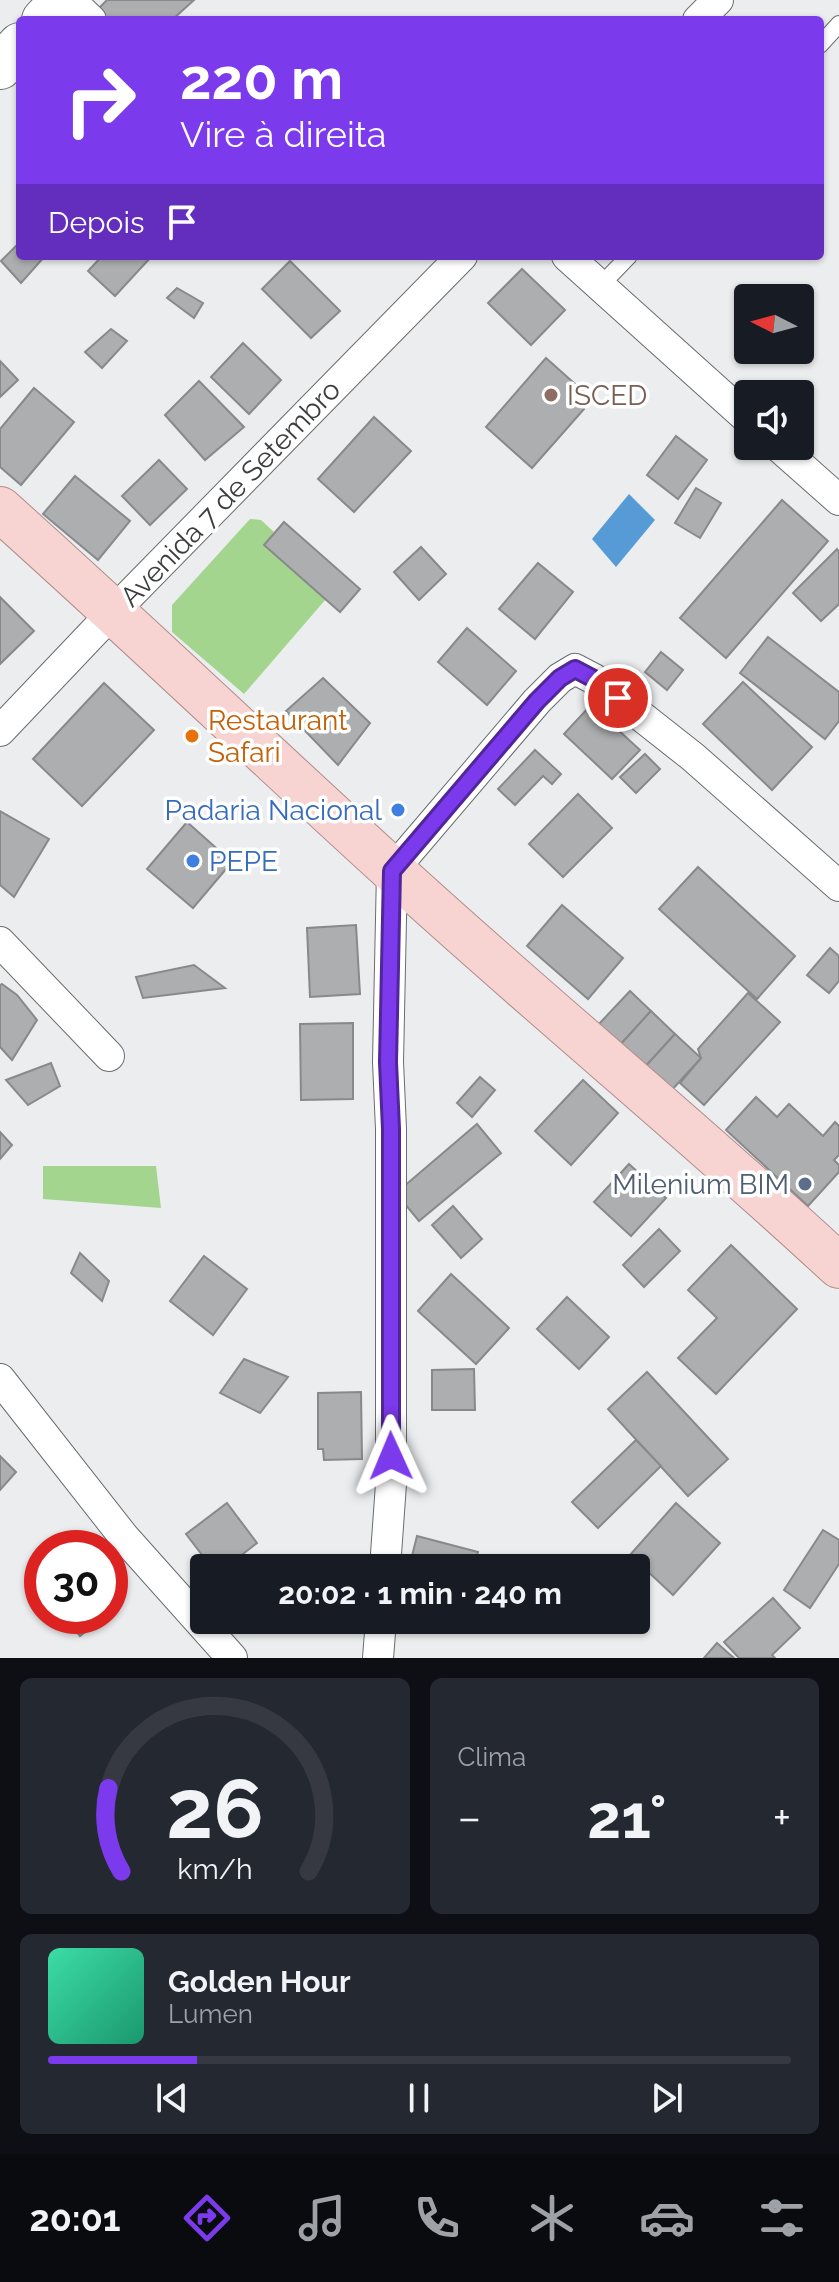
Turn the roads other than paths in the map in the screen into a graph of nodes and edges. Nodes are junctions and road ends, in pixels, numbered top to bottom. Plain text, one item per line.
1 (63, 0) edge
2 (70, 0) edge
3 (718, 0) edge
4 (48, 16) edge
5 (87, 16) edge
6 (702, 16) edge
7 (839, 24) edge
8 (824, 41) edge
9 (16, 49) edge
10 (0, 67) edge
11 (458, 260) edge
12 (571, 260) edge
13 (625, 260) edge
14 (600, 286) junction
15 (734, 406) edge
16 (794, 460) edge
17 (839, 500) edge
18 (0, 509) edge
19 (114, 611) junction
20 (0, 731) edge
21 (392, 871) junction
22 (839, 886) edge
23 (0, 942) edge
24 (109, 1056) dead end
25 (839, 1266) edge
26 (0, 1379) edge
27 (386, 1554) edge
28 (380, 1634) edge
29 (232, 1658) edge
30 (378, 1658) edge

1 - 4 street
2 - 5 street
3 - 6 street
7 - 8 lane
9 - 10 street
11 - 19 street, Avenida 7 de Setembro
12 - 14 street
13 - 14 lane
14 - 15 street
16 - 17 street
18 - 19 main road
19 - 20 street, Avenida 7 de Setembro
19 - 21 main road
21 - 22 street
21 - 25 main road
21 - 27 street
23 - 24 street
26 - 29 street
28 - 30 street

